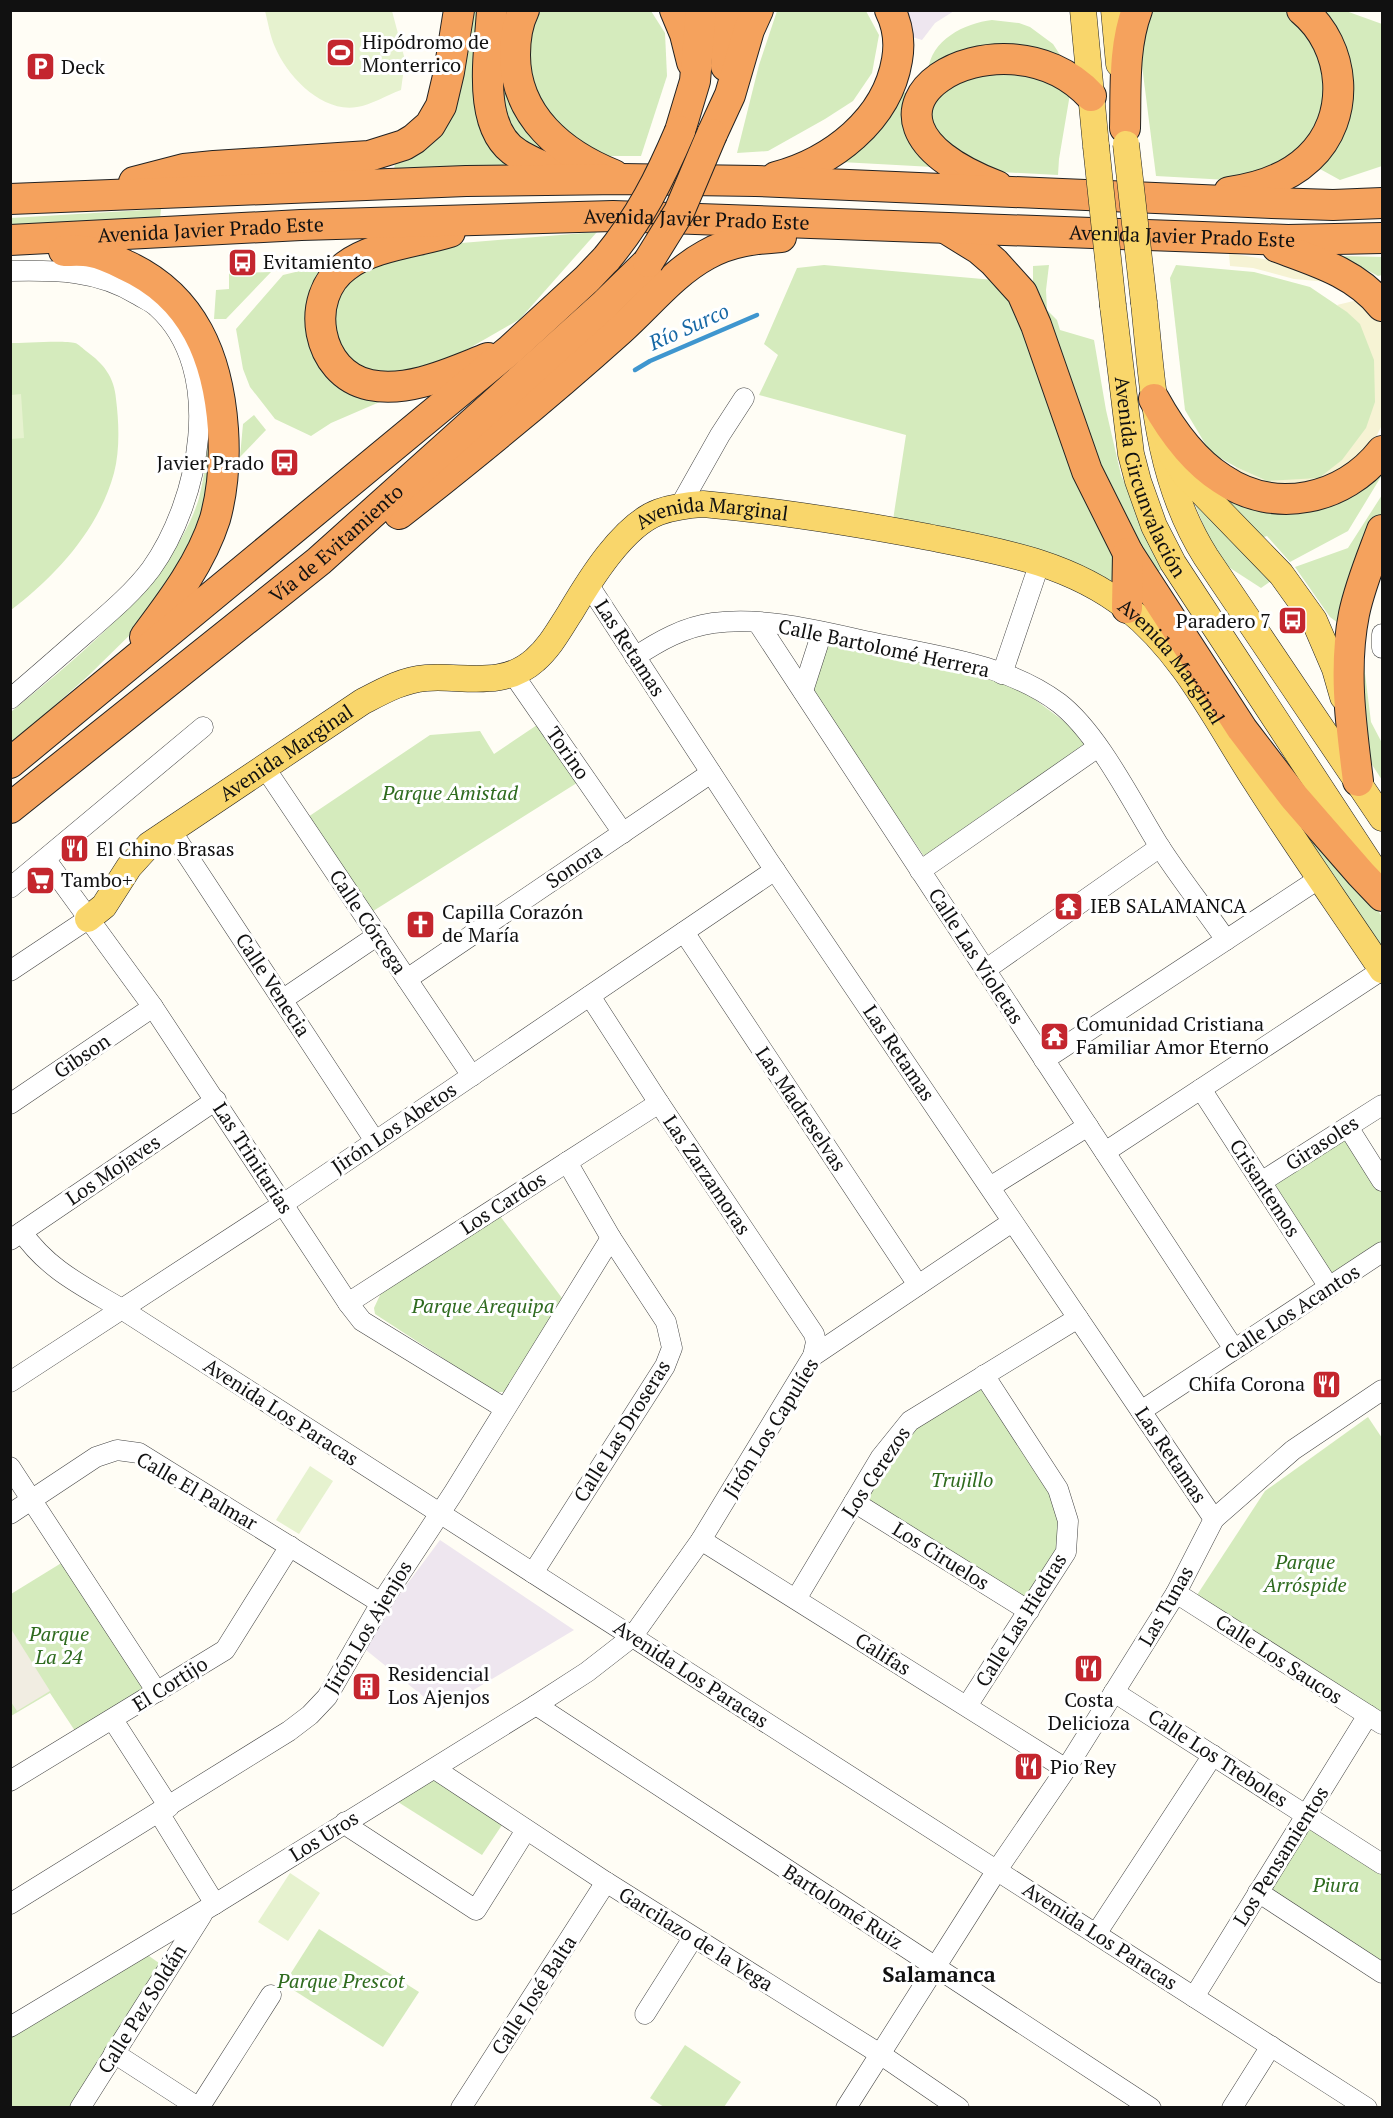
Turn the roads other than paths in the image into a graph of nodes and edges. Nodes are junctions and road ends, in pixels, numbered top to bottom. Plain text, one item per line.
1 (459, 10) edge
2 (492, 10) edge
3 (524, 10) edge
4 (675, 10) edge
5 (701, 10) edge
6 (729, 10) edge
7 (758, 10) edge
8 (890, 10) edge
9 (1083, 10) edge
10 (1114, 10) edge
11 (1137, 10) edge
12 (1302, 10) edge
13 (1061, 44) dead end
14 (926, 56) dead end
15 (695, 81) junction
16 (1091, 96) junction
17 (712, 134) junction
18 (1126, 136) junction
19 (573, 179) junction
20 (622, 179) junction
21 (756, 181) junction
22 (1017, 192) junction
23 (91, 195) junction
24 (10, 199) edge
25 (1178, 199) junction
26 (1383, 203) edge
27 (497, 219) junction
28 (857, 224) junction
29 (945, 228) junction
30 (1383, 238) edge
31 (1255, 239) junction
32 (10, 240) edge
33 (10, 245) edge
34 (10, 271) edge
35 (1383, 306) edge
36 (511, 349) junction
37 (744, 398) dead end
38 (1154, 399) junction
39 (1160, 436) junction
40 (1383, 451) edge
41 (680, 506) junction
42 (1383, 530) edge
43 (1128, 553) junction
44 (319, 561) junction
45 (1040, 562) junction
46 (588, 584) junction
47 (1127, 608) junction
48 (758, 623) junction
49 (822, 632) junction
50 (1383, 634) edge
51 (1382, 647) edge
52 (635, 657) junction
53 (119, 674) junction
54 (513, 674) junction
55 (1002, 674) junction
56 (803, 691) junction
57 (10, 699) edge
58 (1351, 724) junction
59 (203, 727) dead end
60 (1242, 729) junction
61 (1098, 747) junction
62 (10, 763) edge
63 (265, 768) junction
64 (711, 772) junction
65 (1257, 784) junction
66 (1370, 787) edge
67 (10, 808) edge
68 (1383, 818) edge
69 (170, 829) junction
70 (623, 832) junction
71 (1160, 847) junction
72 (46, 860) junction
73 (775, 870) junction
74 (920, 871) junction
75 (1320, 878) junction
76 (1383, 882) edge
77 (10, 888) edge
78 (1383, 896) edge
79 (88, 919) junction
80 (684, 932) junction
81 (378, 935) junction
82 (1226, 940) junction
83 (985, 970) junction
84 (1383, 970) edge
85 (10, 971) edge
86 (407, 979) junction
87 (590, 996) junction
88 (282, 1000) junction
89 (153, 1007) junction
90 (1044, 1060) junction
91 (472, 1076) junction
92 (1201, 1089) junction
93 (216, 1100) junction
94 (659, 1103) junction
95 (10, 1104) edge
96 (1383, 1105) edge
97 (1088, 1126) junction
98 (1348, 1127) junction
99 (375, 1141) junction
100 (1105, 1152) junction
101 (567, 1162) junction
102 (1383, 1181) edge
103 (1261, 1182) junction
104 (990, 1187) junction
105 (283, 1204) junction
106 (1012, 1222) junction
107 (16, 1236) edge
108 (611, 1238) junction
109 (1383, 1252) edge
110 (918, 1285) junction
111 (1329, 1287) junction
112 (348, 1303) junction
113 (120, 1308) junction
114 (1078, 1318) junction
115 (1234, 1350) junction
116 (813, 1356) junction
117 (984, 1375) junction
118 (10, 1382) edge
119 (1383, 1390) edge
120 (504, 1408) junction
121 (1141, 1411) junction
122 (10, 1467) edge
123 (32, 1500) junction
124 (854, 1502) junction
125 (439, 1513) junction
126 (10, 1514) edge
127 (1214, 1519) junction
128 (701, 1540) junction
129 (290, 1546) junction
130 (533, 1573) junction
131 (1176, 1593) junction
132 (796, 1599) junction
133 (381, 1603) junction
134 (1029, 1611) junction
135 (632, 1636) junction
136 (157, 1692) junction
137 (1114, 1692) junction
138 (536, 1705) junction
139 (967, 1706) junction
140 (113, 1720) junction
141 (1375, 1720) edge
142 (1212, 1755) junction
143 (435, 1769) junction
144 (1066, 1769) junction
145 (10, 1781) edge
146 (164, 1810) junction
147 (1306, 1815) junction
148 (345, 1822) junction
149 (526, 1830) junction
150 (1383, 1864) edge
151 (997, 1870) junction
152 (606, 1882) junction
153 (1258, 1892) junction
154 (10, 1904) edge
155 (210, 1907) junction
156 (1096, 1934) junction
157 (693, 1938) junction
158 (144, 1947) junction
159 (934, 1966) junction
160 (165, 1972) junction
161 (1383, 1973) edge
162 (271, 1995) dead end
163 (1194, 1997) junction
164 (645, 2014) dead end
165 (10, 2027) edge
166 (1271, 2046) junction
167 (114, 2053) junction
168 (880, 2054) junction
169 (80, 2108) edge
170 (199, 2108) edge
171 (461, 2108) edge
172 (846, 2108) edge
173 (959, 2108) edge
174 (1151, 2108) edge
175 (1232, 2108) edge
176 (1367, 2108) edge

1 - 23 highway
2 - 19 highway
3 - 20 highway
4 - 15 highway
5 - 15 highway, Vía de Evitamiento
6 - 17 highway
7 - 17 highway
8 - 21 highway
9 - 16 main road, Avenida Circunvalación
10 - 18 main road, Avenida Circunvalación
11 - 18 highway
12 - 25 highway
13 - 16 highway
14 - 22 highway
15 - 36 highway, Vía de Evitamiento, bridge
16 - 76 main road, Avenida Circunvalación, bridge
17 - 44 highway, Vía de Evitamiento, bridge
18 - 38 main road, Avenida Circunvalación, bridge
19 - 20 highway, Avenida Javier Prado Este
19 - 23 highway, Avenida Javier Prado Este
20 - 21 highway, Avenida Javier Prado Este
21 - 22 highway, Avenida Javier Prado Este
22 - 25 highway, Avenida Javier Prado Este
23 - 24 highway, Avenida Javier Prado Este
25 - 26 highway, Avenida Javier Prado Este
27 - 28 highway, Avenida Javier Prado Este
27 - 32 highway, Avenida Javier Prado Este
27 - 36 highway
28 - 29 highway, Avenida Javier Prado Este
28 - 44 highway
29 - 31 highway, Avenida Javier Prado Este
29 - 43 highway
30 - 31 highway, Avenida Javier Prado Este
31 - 35 highway
33 - 53 highway
34 - 57 street, Avenida Javier Prado Este
36 - 53 highway, Vía de Evitamiento
37 - 41 street
38 - 39 main road, Avenida Circunvalación
38 - 40 highway
39 - 58 main road
39 - 66 main road, Avenida Circunvalación
41 - 45 main road, Avenida Marginal
41 - 46 main road, Avenida Marginal
42 - 58 highway
43 - 47 highway
43 - 60 highway
44 - 67 highway, Vía de Evitamiento
45 - 47 main road, Avenida Marginal
45 - 55 street
46 - 52 street, Las Retamas
46 - 54 main road, Avenida Marginal
47 - 65 main road, Avenida Marginal
48 - 49 street, Calle Bartolomé Herrera
48 - 52 street, Calle Bartolomé Herrera
48 - 56 street, Calle Las Violetas
49 - 55 street, Calle Bartolomé Herrera
49 - 56 street
50 - 51 street
52 - 64 street, Las Retamas
53 - 62 highway, Vía de Evitamiento
54 - 63 main road, Avenida Marginal
54 - 70 street, Torino
55 - 61 street, Calle Bartolomé Herrera
56 - 74 street, Calle Las Violetas
58 - 66 highway
59 - 72 street
60 - 65 highway
60 - 78 highway
61 - 71 street, Calle Bartolomé Herrera
61 - 74 street
63 - 69 main road, Avenida Marginal
63 - 81 street, Calle Córcega
64 - 70 street, Sonora
64 - 73 street, Las Retamas
65 - 75 main road, Avenida Marginal
66 - 68 main road, Avenida Circunvalación
69 - 79 main road, Avenida Marginal
69 - 88 street, Calle Venecia
70 - 86 street, Sonora
71 - 82 street, Calle Bartolomé Herrera
71 - 83 street
72 - 77 street
72 - 79 street, Las Trinitarias
73 - 80 street, Jirón Los Abetos
73 - 104 street, Las Retamas
74 - 83 street, Calle Las Violetas
75 - 82 street
75 - 84 main road, Avenida Marginal
79 - 85 street, Avenida Marginal
79 - 89 street, Las Trinitarias
80 - 87 street, Jirón Los Abetos
80 - 110 street, Las Madreselvas
81 - 86 street, Calle Córcega
81 - 88 street
82 - 90 street
83 - 90 street, Calle Las Violetas
84 - 92 street
86 - 91 street, Calle Córcega
87 - 91 street, Jirón Los Abetos
87 - 94 street, Las Zarzamoras
88 - 99 street, Calle Venecia
89 - 93 street, Las Trinitarias
89 - 95 street, Gibson
90 - 97 street, Calle Las Violetas
91 - 99 street, Jirón Los Abetos
92 - 100 street
92 - 103 street, Crisantemos
93 - 105 street, Las Trinitarias
93 - 107 street, Los Mojaves
94 - 101 street, Los Cardos
94 - 116 street, Las Zarzamoras
96 - 98 street, Girasoles
97 - 100 street, Calle Las Violetas
97 - 104 street
98 - 102 street
98 - 103 street, Girasoles
99 - 105 street, Jirón Los Abetos
100 - 115 street, Calle Las Violetas
101 - 108 street, Calle Las Droseras
101 - 112 street, Los Cardos
103 - 111 street, Crisantemos
104 - 106 street, Las Retamas
105 - 112 street, Las Trinitarias
105 - 113 street, Jirón Los Abetos
106 - 110 street, Jirón Los Capulíes
106 - 114 street, Las Retamas
107 - 113 street, Avenida Los Paracas
108 - 120 street, Jirón Los Ajenjos
108 - 130 street, Calle Las Droseras
109 - 111 street, Calle Los Acantos
110 - 116 street, Jirón Los Capulíes
111 - 115 street, Calle Los Acantos
112 - 120 street, Las Trinitarias
113 - 118 street, Jirón Los Abetos
113 - 125 street, Avenida Los Paracas
114 - 117 street, Los Cerezos
114 - 121 street, Las Retamas
115 - 121 street, Calle Los Acantos
116 - 128 street, Jirón Los Capulíes
117 - 124 street, Los Cerezos
117 - 134 street, Calle Las Hiedras
119 - 127 street, Las Tunas
120 - 125 street, Jirón Los Ajenjos
121 - 127 street, Las Retamas
122 - 123 street
123 - 126 street, Calle El Palmar
123 - 129 street, Calle El Palmar
123 - 136 street
124 - 132 street, Los Cerezos
124 - 134 street, Los Ciruelos
125 - 130 street, Avenida Los Paracas
125 - 133 street, Jirón Los Ajenjos
127 - 131 street, Las Tunas
128 - 132 street, Califas
128 - 135 street, Jirón Los Capulíes
129 - 133 street, Calle El Palmar
129 - 136 street, El Cortijo
130 - 135 street, Avenida Los Paracas
131 - 137 street, Las Tunas
131 - 141 street, Calle Los Saucos
132 - 139 street, Califas
133 - 146 street, Jirón Los Ajenjos
134 - 139 street, Calle Las Hiedras
135 - 138 street, Los Uros
135 - 151 street, Avenida Los Paracas
136 - 140 street, El Cortijo
137 - 142 street, Calle Los Treboles
137 - 144 street, Las Tunas
138 - 143 street, Los Uros
138 - 159 street, Bartolomé Ruiz
139 - 144 street, Califas
140 - 145 street, El Cortijo
140 - 146 street
141 - 147 street, Los Pensamientos
142 - 147 street, Calle Los Treboles
142 - 156 street
143 - 148 street, Los Uros
143 - 149 street, Garcilazo de la Vega
144 - 151 street, Las Tunas
146 - 154 street, Jirón Los Ajenjos
146 - 155 street
147 - 150 street, Calle Los Treboles
147 - 153 street, Los Pensamientos
148 - 149 street
148 - 155 street, Los Uros
149 - 152 street, Garcilazo de la Vega
151 - 156 street, Avenida Los Paracas
151 - 159 street, Las Tunas
152 - 157 street, Garcilazo de la Vega
152 - 171 street, Calle José Balta
153 - 161 street
153 - 163 street, Los Pensamientos
155 - 158 street, Los Uros
155 - 160 street, Calle Paz Soldán
156 - 163 street, Avenida Los Paracas
157 - 164 street
157 - 168 street, Garcilazo de la Vega
158 - 160 street
158 - 165 street, Los Uros
159 - 168 street, Las Tunas
159 - 174 street, Bartolomé Ruiz
160 - 167 street, Calle Paz Soldán
162 - 170 street
163 - 166 street, Avenida Los Paracas
166 - 175 street
166 - 176 street, Avenida Los Paracas
167 - 169 street, Calle Paz Soldán
167 - 170 street
168 - 172 street, Las Tunas
168 - 173 street, Garcilazo de la Vega

